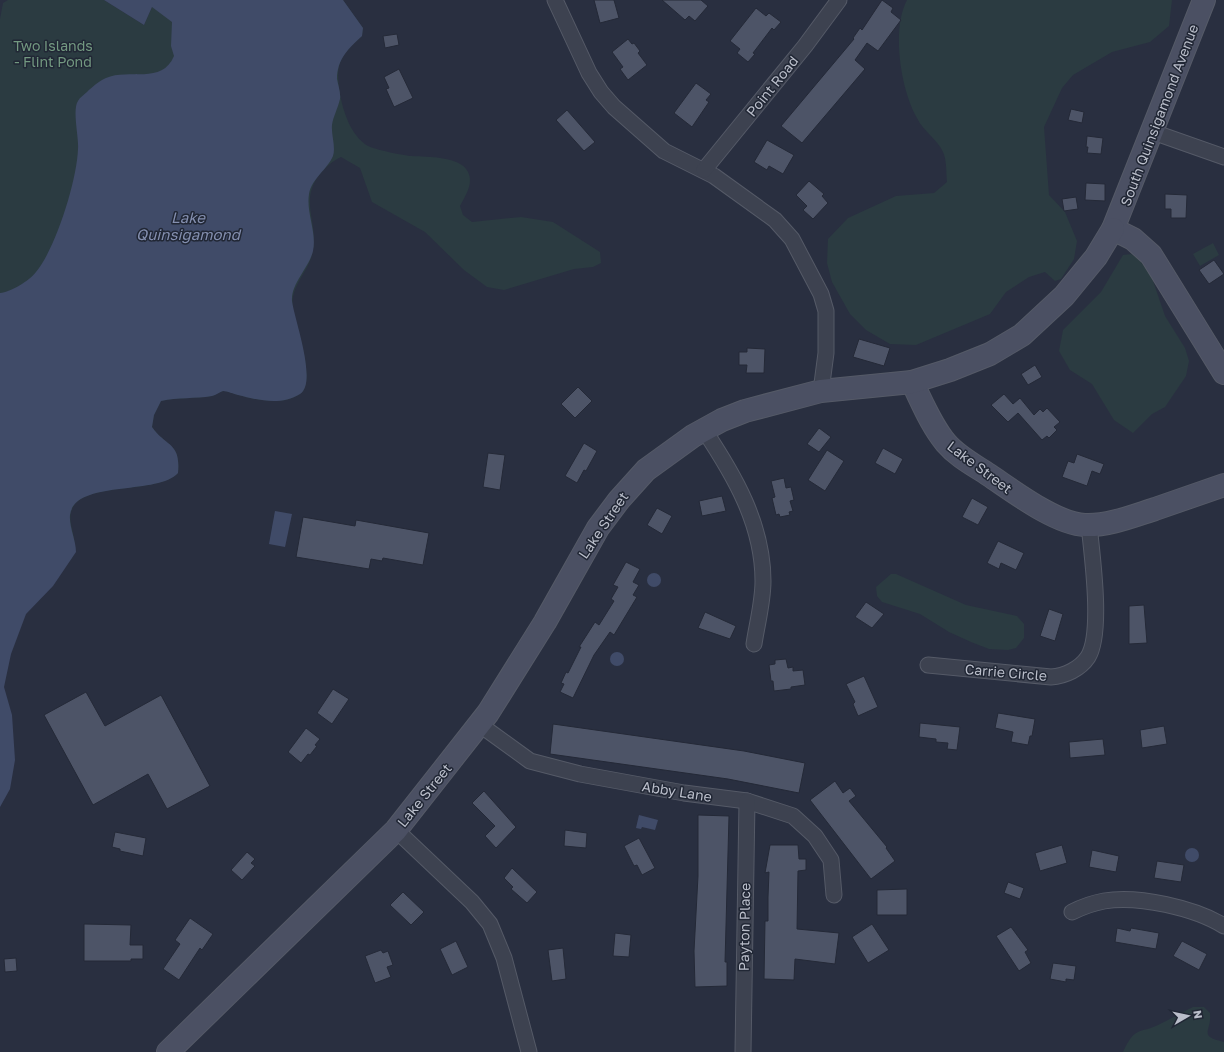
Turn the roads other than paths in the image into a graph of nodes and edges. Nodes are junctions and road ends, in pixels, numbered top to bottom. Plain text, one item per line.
1 (555, 0) edge
2 (839, 0) edge
3 (1204, 0) edge
4 (1153, 132) junction
5 (1224, 157) edge
6 (704, 170) junction
7 (1113, 228) junction
8 (1224, 373) edge
9 (912, 382) junction
10 (822, 391) junction
11 (704, 430) junction
12 (1224, 485) edge
13 (1088, 525) junction
14 (754, 644) dead end
15 (928, 665) dead end
16 (479, 724) junction
17 (747, 801) junction
18 (396, 830) junction
19 (834, 895) dead end
20 (1072, 912) dead end
21 (1224, 926) edge
22 (168, 1052) edge
23 (529, 1052) edge
24 (743, 1052) edge

1 - 6 street
2 - 6 street, Point Road
3 - 4 main road, South Quinsigamond Avenue
4 - 5 street
4 - 7 main road, South Quinsigamond Avenue
6 - 10 street
7 - 8 main road
7 - 9 main road, South Quinsigamond Avenue
9 - 10 main road, Lake Street
9 - 13 main road, Lake Street
10 - 11 main road, Lake Street
11 - 14 street
11 - 16 main road, Lake Street
12 - 13 main road, Lake Street
13 - 15 street, Carrie Circle
16 - 17 street, Abby Lane
16 - 18 main road, Lake Street
17 - 19 street, Abby Lane
17 - 24 street, Payton Place
18 - 22 main road, Lake Street
18 - 23 street
20 - 21 street

